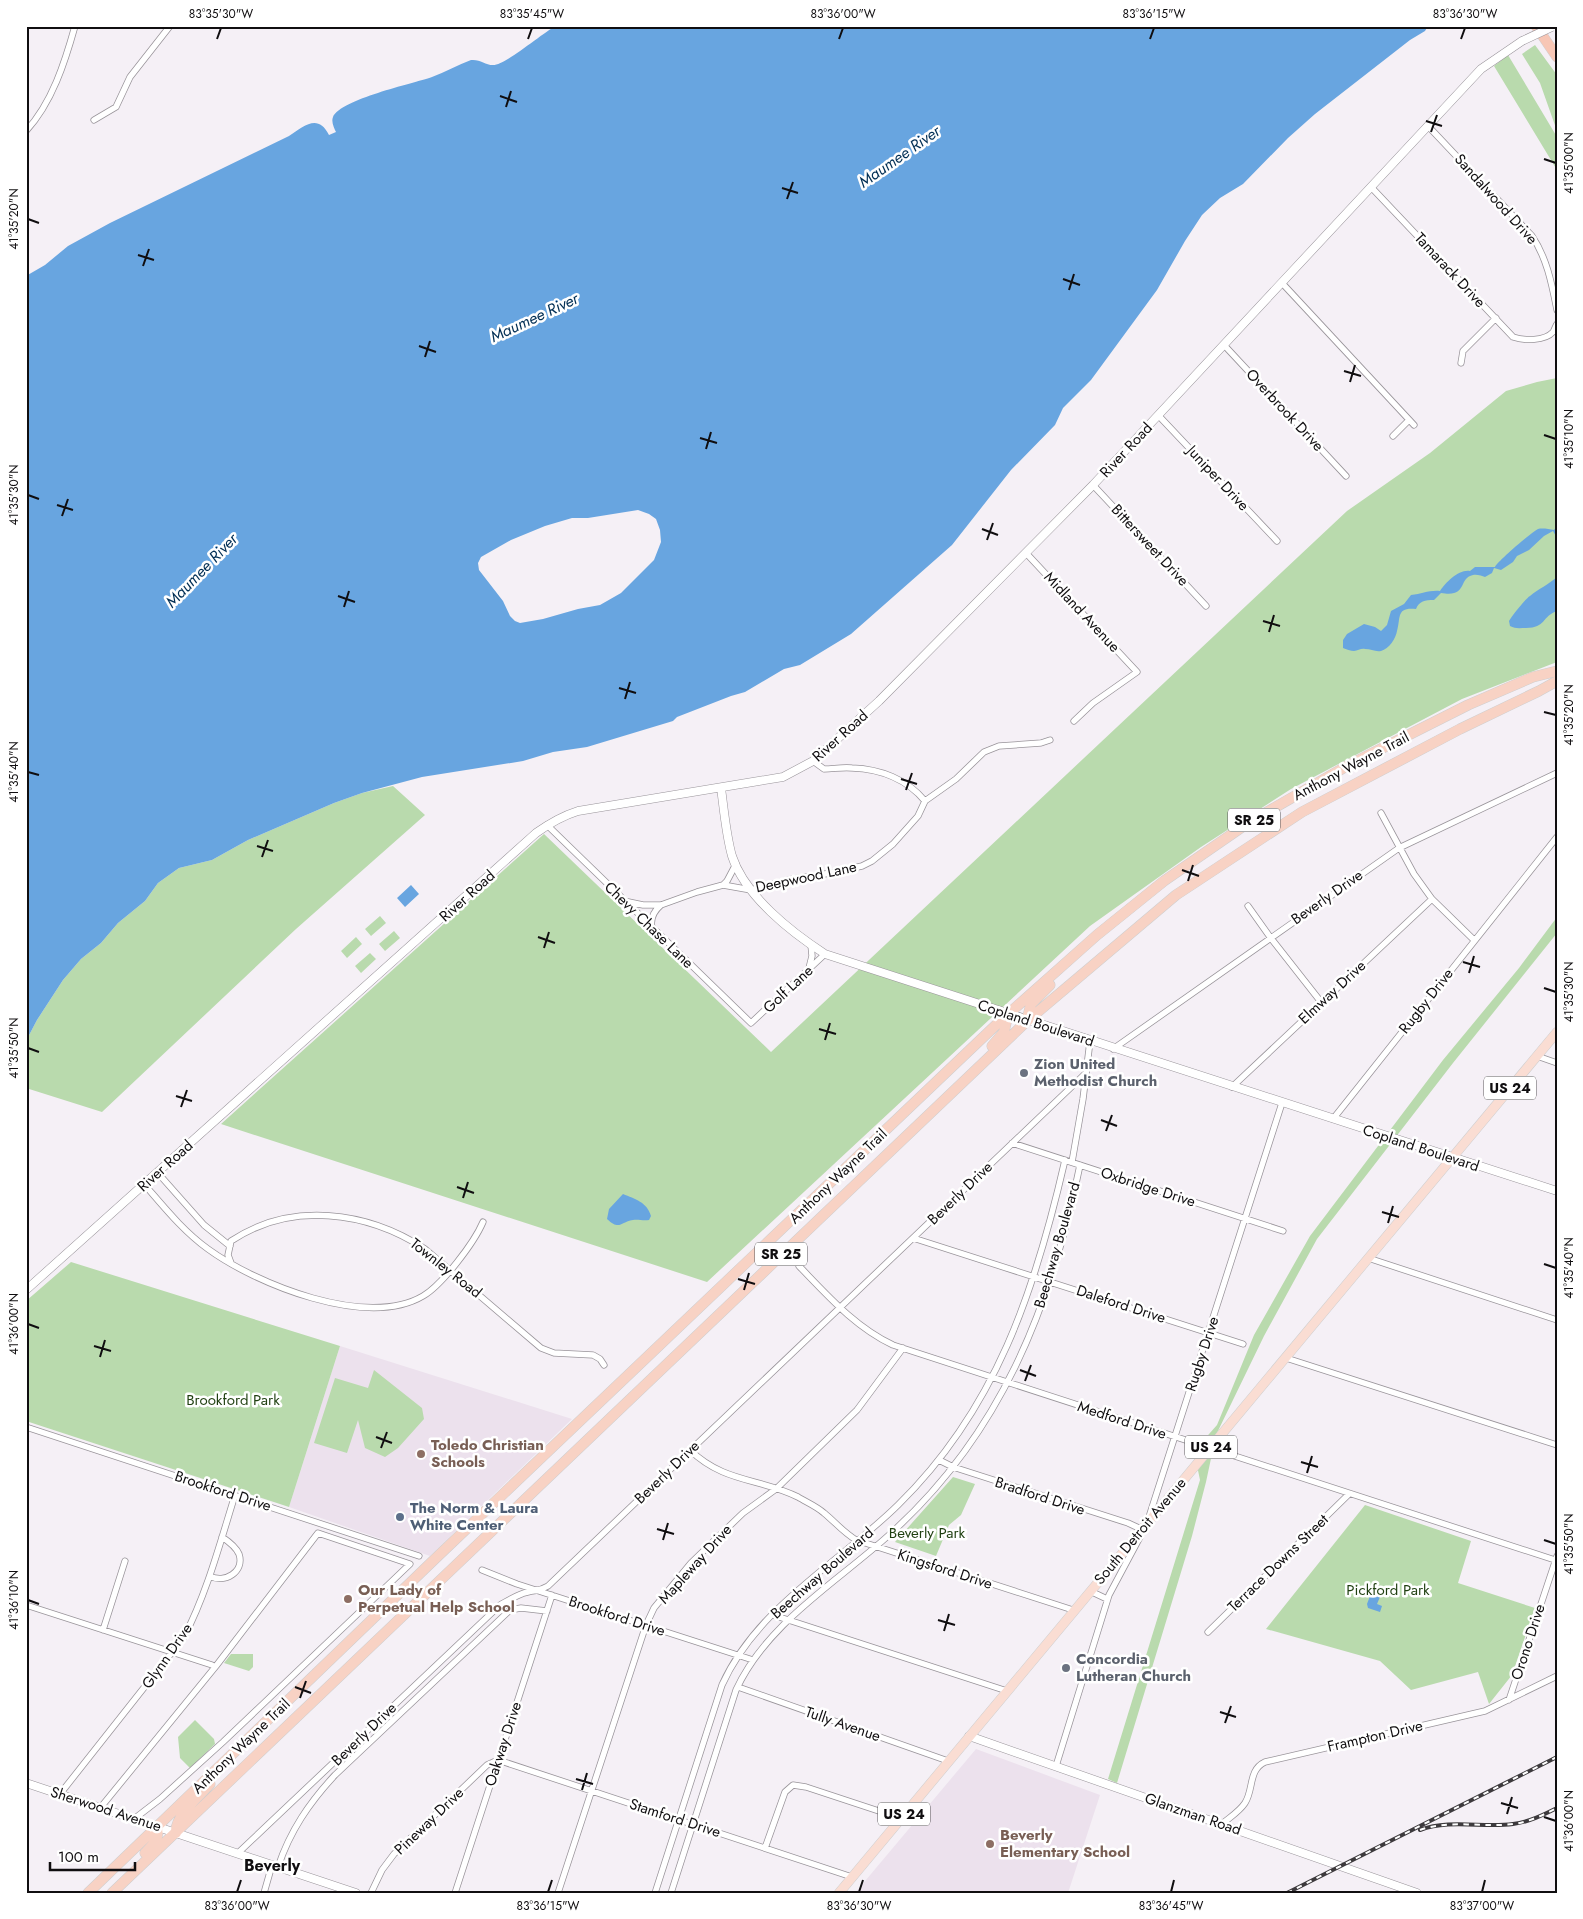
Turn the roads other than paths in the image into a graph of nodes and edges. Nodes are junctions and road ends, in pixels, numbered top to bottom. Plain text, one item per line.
1 (76, 26) edge
2 (170, 26) edge
3 (1536, 26) edge
4 (1554, 26) edge
5 (1557, 56) edge
6 (94, 120) dead end
7 (1428, 126) junction
8 (26, 131) edge
9 (1372, 188) junction
10 (1282, 283) junction
11 (1557, 310) edge
12 (1496, 318) junction
13 (1557, 324) edge
14 (1224, 345) junction
15 (1461, 363) dead end
16 (1158, 415) junction
17 (1410, 420) junction
18 (1414, 425) dead end
19 (1393, 436) dead end
20 (1346, 476) dead end
21 (1093, 485) junction
22 (1277, 541) dead end
23 (1026, 552) junction
24 (1206, 606) dead end
25 (1557, 671) edge
26 (1557, 681) edge
27 (1074, 721) dead end
28 (1050, 740) dead end
29 (813, 761) junction
30 (1557, 772) edge
31 (721, 788) junction
32 (925, 802) junction
33 (1381, 813) dead end
34 (547, 825) junction
35 (1557, 837) edge
36 (1399, 848) junction
37 (736, 864) junction
38 (723, 885) junction
39 (751, 890) junction
40 (1432, 899) junction
41 (624, 901) junction
42 (661, 905) junction
43 (1248, 906) dead end
44 (652, 928) junction
45 (1097, 935) junction
46 (1270, 937) junction
47 (1474, 940) junction
48 (811, 945) junction
49 (826, 954) junction
50 (808, 970) junction
51 (1321, 1002) junction
52 (1008, 1014) junction
53 (1027, 1021) junction
54 (751, 1023) joint
55 (1557, 1032) edge
56 (1090, 1041) junction
57 (1113, 1048) junction
58 (1537, 1056) junction
59 (1557, 1063) edge
60 (1086, 1073) junction
61 (958, 1086) junction
62 (1232, 1087) junction
63 (1282, 1103) junction
64 (1333, 1119) junction
65 (1012, 1143) junction
66 (1453, 1158) junction
67 (1069, 1161) junction
68 (1080, 1165) junction
69 (157, 1172) junction
70 (144, 1184) junction
71 (1557, 1191) edge
72 (1245, 1218) junction
73 (482, 1222) dead end
74 (1283, 1231) dead end
75 (913, 1238) junction
76 (230, 1246) junction
77 (1368, 1258) junction
78 (231, 1264) junction
79 (799, 1266) dead end
80 (450, 1269) junction
81 (1033, 1276) junction
82 (1048, 1281) junction
83 (26, 1290) edge
84 (840, 1307) junction
85 (1557, 1320) edge
86 (1208, 1333) junction
87 (1243, 1344) dead end
88 (903, 1348) junction
89 (1286, 1358) junction
90 (604, 1365) dead end
91 (993, 1378) junction
92 (1008, 1383) junction
93 (26, 1427) edge
94 (1175, 1437) junction
95 (1557, 1445) edge
96 (1210, 1448) junction
97 (690, 1450) junction
98 (940, 1460) junction
99 (953, 1467) junction
100 (776, 1489) junction
101 (1349, 1494) junction
102 (235, 1496) junction
103 (1148, 1522) junction
104 (1141, 1530) junction
105 (222, 1537) junction
106 (858, 1541) junction
107 (875, 1547) junction
108 (419, 1556) dead end
109 (1556, 1558) edge
110 (125, 1561) dead end
111 (482, 1570) dead end
112 (210, 1576) junction
113 (1090, 1591) junction
114 (540, 1592) junction
115 (552, 1595) junction
116 (1107, 1599) junction
117 (26, 1605) edge
118 (1073, 1610) junction
119 (547, 1611) junction
120 (773, 1615) junction
121 (789, 1621) junction
122 (646, 1625) junction
123 (103, 1630) junction
124 (1208, 1632) dead end
125 (173, 1652) junction
126 (737, 1655) junction
127 (753, 1660) junction
128 (212, 1665) dead end
129 (1557, 1676) edge
130 (738, 1687) junction
131 (1006, 1691) junction
132 (1509, 1700) junction
133 (258, 1730) junction
134 (969, 1736) junction
135 (498, 1760) junction
136 (948, 1761) junction
137 (1056, 1766) junction
138 (26, 1783) edge
139 (592, 1791) junction
140 (60, 1794) junction
141 (101, 1808) junction
142 (900, 1818) junction
143 (134, 1819) junction
144 (678, 1820) junction
145 (693, 1824) junction
146 (1222, 1824) junction
147 (156, 1826) junction
148 (176, 1833) junction
149 (765, 1848) junction
150 (238, 1854) junction
151 (275, 1866) junction
152 (852, 1877) junction
153 (88, 1893) edge
154 (107, 1893) edge
155 (112, 1893) edge
156 (264, 1893) edge
157 (356, 1893) edge
158 (371, 1893) edge
159 (454, 1893) edge
160 (558, 1893) edge
161 (655, 1893) edge
162 (671, 1893) edge
163 (839, 1893) edge
164 (1416, 1893) edge

1 - 8 street
2 - 6 street
3 - 5 highway
4 - 7 street, River Road, bridge
7 - 9 street, River Road
7 - 11 street, Sandalwood Drive
9 - 10 street, River Road
9 - 12 street, Tamarack Drive
10 - 14 street, River Road
10 - 17 street
12 - 13 street, Tamarack Drive
12 - 15 street
14 - 16 street, River Road
14 - 20 street, Overbrook Drive
16 - 21 street, River Road
16 - 22 street, Juniper Drive
17 - 18 street
17 - 19 street
21 - 23 street, River Road
21 - 24 street, Bittersweet Drive
23 - 27 street, Midland Avenue
23 - 29 street, River Road
25 - 45 highway, Anthony Wayne Trail / SR 25
26 - 53 highway, Anthony Wayne Trail / SR 25
28 - 32 street, Deepwood Lane
29 - 31 street, River Road
29 - 32 street
30 - 36 street, Beverly Drive
31 - 34 street, River Road
31 - 37 street, Copland Boulevard
32 - 39 street, Deepwood Lane
33 - 36 street
34 - 41 street, Chevy Chase Lane
34 - 69 street, River Road
35 - 47 street, Rugby Drive
36 - 40 street
36 - 46 street, Beverly Drive
37 - 38 street, Deepwood Lane
37 - 39 street, Copland Boulevard
38 - 39 street, Deepwood Lane
38 - 42 street, Deepwood Lane
39 - 48 street, Copland Boulevard
40 - 47 street
40 - 51 street, Elmway Drive
41 - 42 street, Deepwood Lane
41 - 44 street, Chevy Chase Lane
42 - 44 street
43 - 46 street
44 - 54 street, Chevy Chase Lane
45 - 52 highway, Anthony Wayne Trail / SR 25
45 - 53 highway
46 - 51 street
46 - 57 street, Beverly Drive
47 - 64 street, Rugby Drive
48 - 49 street, Copland Boulevard
48 - 50 street
49 - 50 street, Golf Lane
49 - 52 street, Copland Boulevard
50 - 54 street, Golf Lane
51 - 62 street, Elmway Drive
52 - 53 street, Copland Boulevard
52 - 61 highway
52 - 133 highway, Anthony Wayne Trail / SR 25
53 - 56 street, Copland Boulevard
53 - 61 highway, Anthony Wayne Trail / SR 25
55 - 58 main road, South Detroit Avenue / US 24
56 - 57 street, Copland Boulevard
56 - 60 street, Beechway Boulevard
57 - 62 street, Copland Boulevard
58 - 59 street
58 - 66 main road, South Detroit Avenue / US 24
60 - 65 street, Beverly Drive
60 - 67 street, Beechway Boulevard
61 - 148 highway, Anthony Wayne Trail / SR 25
62 - 63 street, Copland Boulevard
63 - 64 street, Copland Boulevard
63 - 72 street, Rugby Drive
64 - 66 street, Copland Boulevard
65 - 67 street, Oxbridge Drive
65 - 75 street, Beverly Drive
66 - 71 street, Copland Boulevard
66 - 77 main road, South Detroit Avenue / US 24
67 - 68 street, Oxbridge Drive
67 - 81 street, Beechway Boulevard
68 - 72 street, Oxbridge Drive
68 - 82 street, Beechway Boulevard
69 - 70 street, River Road
69 - 76 street
70 - 78 street
70 - 83 street, River Road
72 - 74 street, Oxbridge Drive
72 - 86 street, Rugby Drive
73 - 80 street
75 - 81 street, Daleford Drive
75 - 84 street, Beverly Drive
76 - 78 street
76 - 80 street, Townley Road
77 - 85 street
77 - 89 main road, South Detroit Avenue / US 24
78 - 80 street
79 - 84 street, Medford Drive
80 - 90 street, Townley Road
81 - 82 street, Daleford Drive
81 - 91 street, Beechway Boulevard
82 - 86 street, Daleford Drive
82 - 92 street, Beechway Boulevard
84 - 88 street, Medford Drive
84 - 97 street, Beverly Drive
86 - 87 street, Daleford Drive
86 - 94 street, Rugby Drive
88 - 91 street, Medford Drive
88 - 100 street, Mapleway Drive
89 - 95 street
89 - 96 main road, South Detroit Avenue / US 24
91 - 92 street, Medford Drive
91 - 98 street, Beechway Boulevard
92 - 94 street, Medford Drive
92 - 99 street, Beechway Boulevard
93 - 102 street, Brookford Drive
94 - 96 street, Medford Drive
94 - 103 street, Rugby Drive
96 - 101 street, Medford Drive
96 - 103 main road, South Detroit Avenue / US 24
97 - 100 street, Kingsford Drive
97 - 114 street, Beverly Drive
98 - 99 street, Bradford Drive
98 - 106 street, Beechway Boulevard
99 - 104 street, Bradford Drive
99 - 107 street, Beechway Boulevard
100 - 106 street, Kingsford Drive
100 - 122 street, Mapleway Drive
101 - 109 street, Medford Drive
101 - 124 street, Terrace Downs Street
102 - 105 street, Glynn Drive
102 - 108 street, Brookford Drive
103 - 104 main road, South Detroit Avenue / US 24
103 - 116 street, Rugby Drive
104 - 113 main road, South Detroit Avenue / US 24
105 - 112 street, Glynn Drive
105 - 112 street
106 - 107 street, Kingsford Drive
106 - 120 street, Beechway Boulevard
107 - 118 street, Kingsford Drive
107 - 121 street, Beechway Boulevard
109 - 132 street, Orono Drive
110 - 123 street
111 - 114 street, Brookford Drive
112 - 125 street, Glynn Drive
113 - 116 street
113 - 118 main road, South Detroit Avenue / US 24
114 - 115 street, Brookford Drive
114 - 150 street, Beverly Drive
115 - 119 street, Oakway Drive
115 - 122 street, Brookford Drive
116 - 137 street, Rugby Drive
117 - 123 street
118 - 131 main road, South Detroit Avenue / US 24
119 - 135 street, Oakway Drive
119 - 151 street, Beverly Drive
120 - 121 street
120 - 126 street, Beechway Boulevard
121 - 127 street, Beechway Boulevard
121 - 131 street
122 - 126 street, Brookford Drive
122 - 139 street, Mapleway Drive
123 - 125 street
125 - 128 street
125 - 140 street, Glynn Drive
126 - 127 street, Brookford Drive
126 - 144 street, Beechway Boulevard
127 - 130 street, Beechway Boulevard
129 - 132 street, Frampton Drive
130 - 136 street, Tully Avenue
130 - 145 street, Beechway Boulevard
131 - 134 main road, South Detroit Avenue / US 24
132 - 146 street, Frampton Drive
133 - 147 highway, Anthony Wayne Trail / SR 25
133 - 148 highway
134 - 136 main road, South Detroit Avenue / US 24
134 - 137 street, Glanzman Road
135 - 139 street, Stamford Drive
135 - 158 street, Pineway Drive
135 - 159 street, Oakway Drive
136 - 142 main road, South Detroit Avenue / US 24
137 - 146 street, Glanzman Road
138 - 140 street, Sherwood Avenue
139 - 144 street, Stamford Drive
139 - 160 street, Mapleway Drive
140 - 141 street, Sherwood Avenue
141 - 143 street, Sherwood Avenue
141 - 143 street
142 - 149 street
142 - 152 main road, South Detroit Avenue / US 24
143 - 147 street, Sherwood Avenue
144 - 145 street, Stamford Drive
144 - 161 street, Beechway Boulevard
145 - 149 street, Stamford Drive
145 - 162 street, Beechway Boulevard
146 - 164 street, Glanzman Road
147 - 148 street, Sherwood Avenue
147 - 153 highway, Anthony Wayne Trail / SR 25
147 - 154 highway
148 - 150 street, Sherwood Avenue
148 - 155 highway, Anthony Wayne Trail / SR 25
149 - 152 street, Stamford Drive
150 - 151 street, Sherwood Avenue
151 - 156 street, Beverly Drive
151 - 157 street, Sherwood Avenue
152 - 163 main road, South Detroit Avenue / US 24

